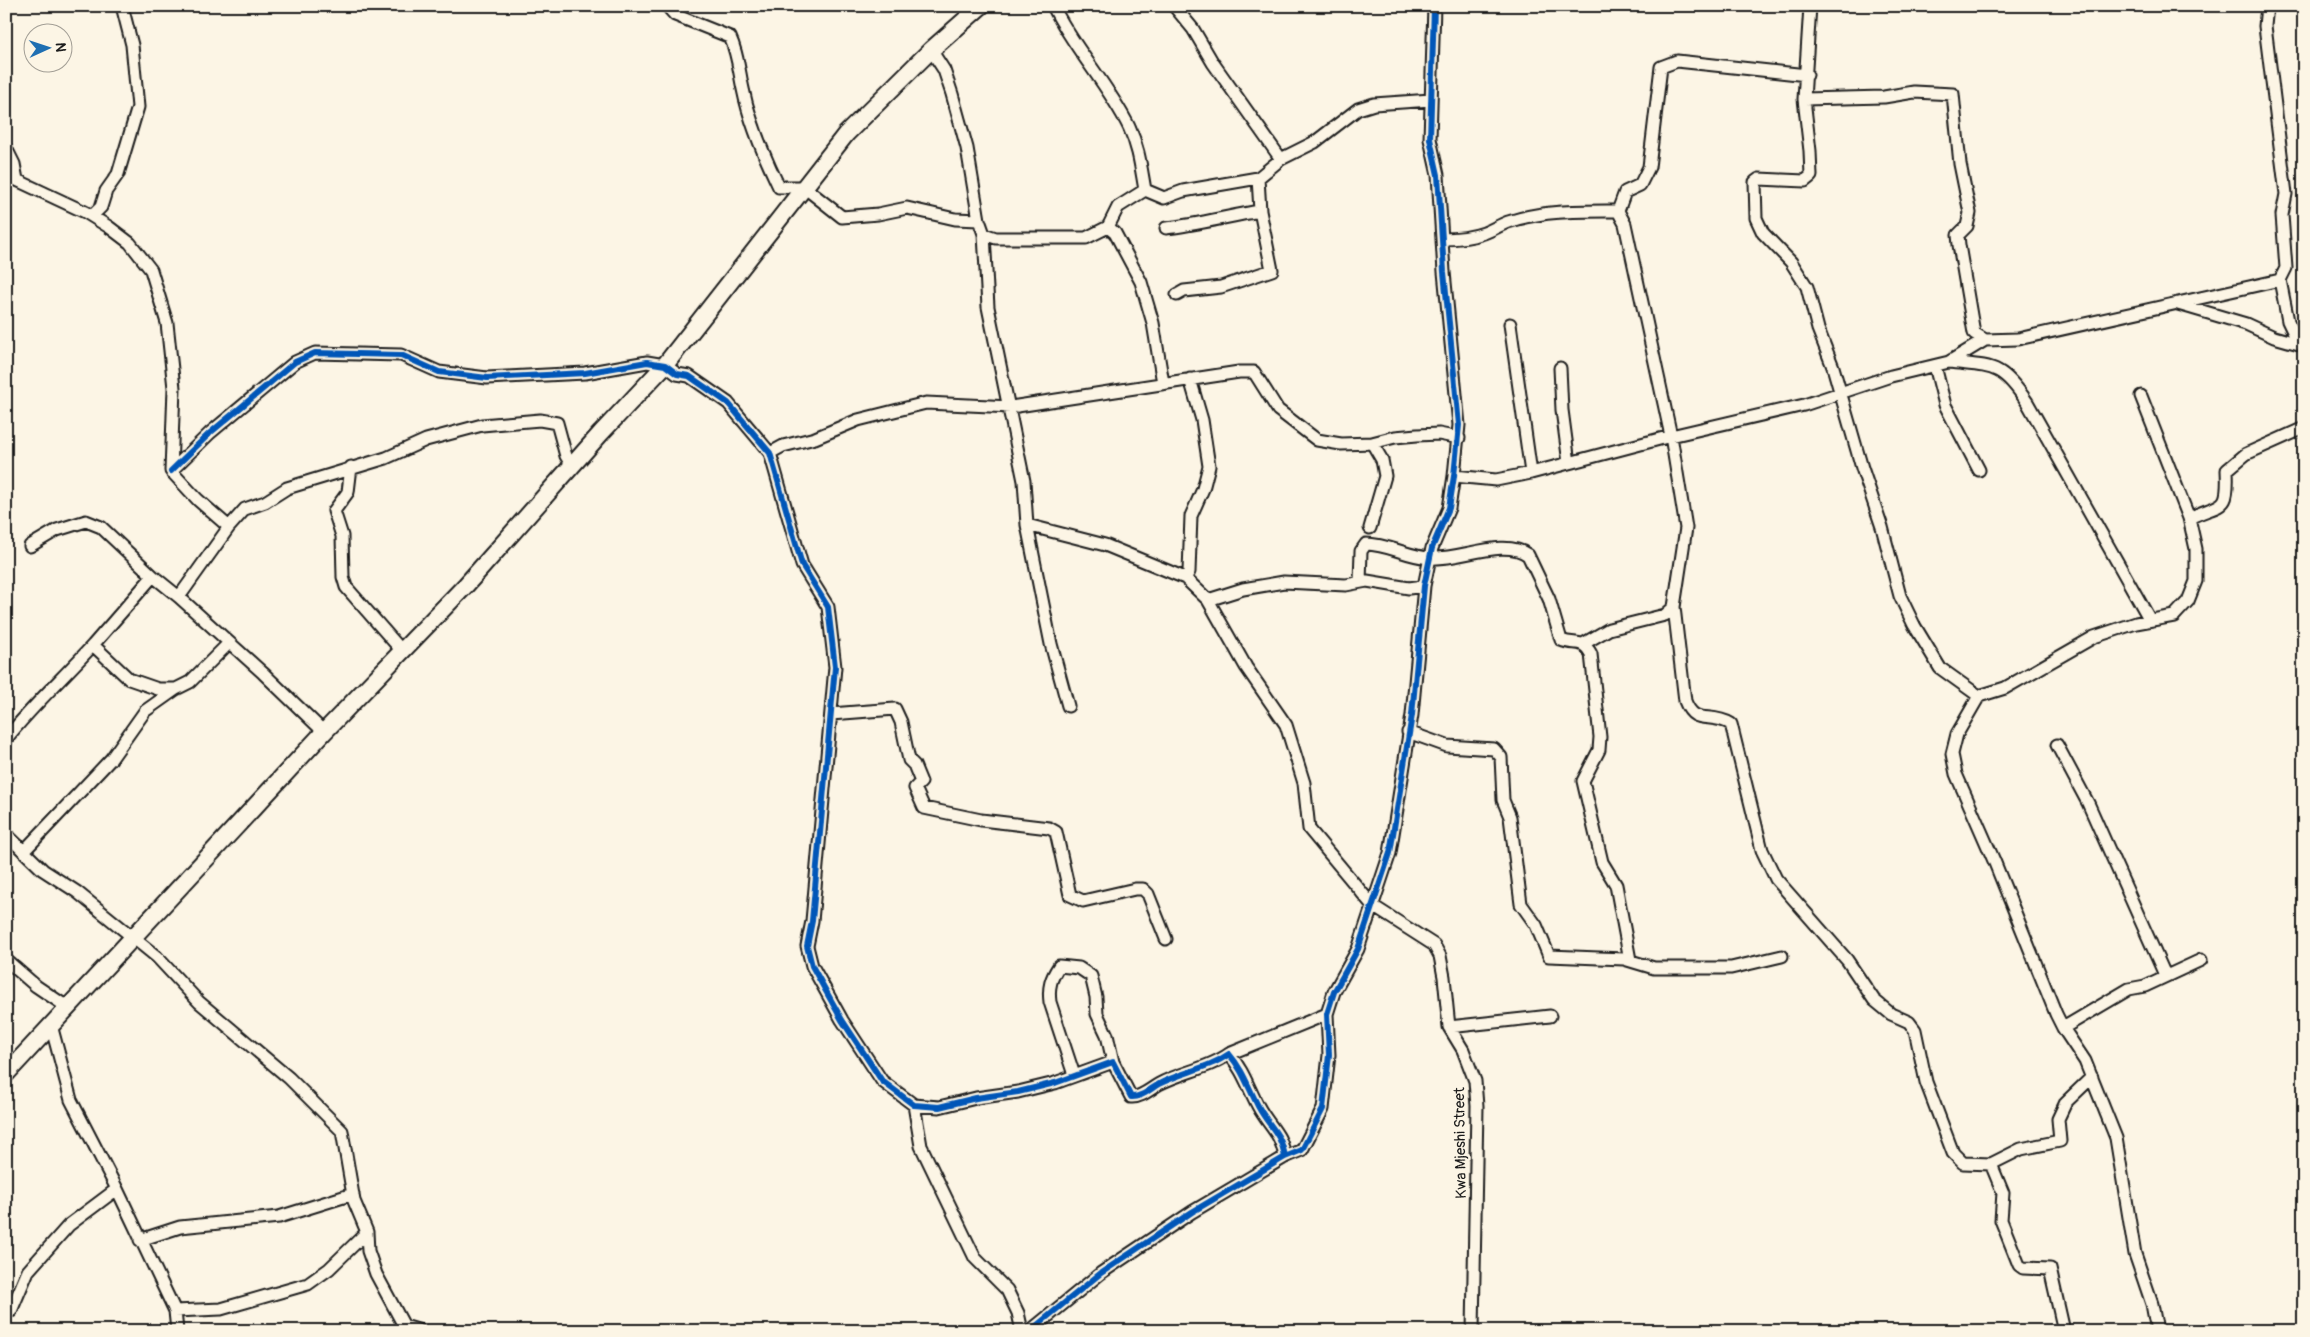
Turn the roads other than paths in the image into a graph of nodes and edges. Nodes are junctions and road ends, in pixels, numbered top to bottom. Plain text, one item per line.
1 (122, 6) edge
2 (667, 6) edge
3 (981, 6) edge
4 (1053, 6) edge
5 (1174, 6) edge
6 (1434, 6) edge
7 (1810, 6) edge
8 (2267, 6) edge
9 (932, 50) junction
10 (1807, 75) junction
11 (1804, 99) junction
12 (1431, 100) junction
13 (6, 148) edge
14 (1280, 159) junction
15 (6, 175) edge
16 (1258, 178) junction
17 (17, 180) junction
18 (779, 187) junction
19 (1145, 190) junction
20 (799, 194) junction
21 (1260, 210) junction
22 (1618, 211) junction
23 (92, 216) junction
24 (979, 220) junction
25 (1108, 227) junction
26 (1166, 228) dead end
27 (984, 234) junction
28 (1442, 239) junction
29 (2280, 280) junction
30 (1177, 295) dead end
31 (2176, 303) junction
32 (1510, 324) dead end
33 (1985, 340) junction
34 (2302, 345) edge
35 (1949, 362) junction
36 (665, 365) junction
37 (1935, 366) junction
38 (1560, 368) dead end
39 (1190, 379) junction
40 (1163, 383) junction
41 (1840, 392) junction
42 (2141, 396) dead end
43 (1010, 407) junction
44 (2304, 428) edge
45 (1672, 436) junction
46 (1458, 438) junction
47 (1372, 443) junction
48 (770, 453) junction
49 (1569, 463) junction
50 (572, 466) junction
51 (352, 467) junction
52 (1979, 470) dead end
53 (171, 472) junction
54 (1531, 474) junction
55 (1454, 476) junction
56 (2189, 518) junction
57 (1027, 525) junction
58 (229, 527) junction
59 (1370, 528) dead end
60 (30, 546) dead end
61 (1430, 558) junction
62 (153, 576) junction
63 (1186, 578) junction
64 (1360, 582) junction
65 (1424, 586) junction
66 (179, 597) junction
67 (1208, 600) junction
68 (1674, 607) junction
69 (2150, 620) junction
70 (229, 642) junction
71 (1583, 644) junction
72 (92, 645) junction
73 (403, 652) junction
74 (176, 689) junction
75 (1979, 696) junction
76 (1068, 706) dead end
77 (831, 714) junction
78 (324, 732) junction
79 (1408, 732) junction
80 (6, 738) edge
81 (2057, 745) dead end
82 (6, 834) edge
83 (24, 851) junction
84 (1372, 906) junction
85 (133, 939) junction
86 (1166, 939) dead end
87 (1782, 956) dead end
88 (6, 960) edge
89 (1630, 960) junction
90 (2201, 960) dead end
91 (2165, 975) junction
92 (67, 1006) junction
93 (1326, 1014) junction
94 (1550, 1016) dead end
95 (51, 1025) junction
96 (1449, 1027) junction
97 (2063, 1028) junction
98 (1229, 1054) junction
99 (1113, 1062) junction
100 (6, 1074) edge
101 (1074, 1075) junction
102 (2092, 1077) junction
103 (914, 1104) junction
104 (1285, 1157) junction
105 (1991, 1164) junction
106 (117, 1189) junction
107 (353, 1194) junction
108 (367, 1232) junction
109 (140, 1240) junction
110 (175, 1311) junction
111 (6, 1312) edge
112 (177, 1331) edge
113 (421, 1331) edge
114 (1022, 1331) edge
115 (1030, 1331) edge
116 (1473, 1331) edge
117 (2064, 1331) edge
118 (2157, 1331) edge

1 - 23 street
2 - 18 street
3 - 9 main road
4 - 19 street
5 - 14 street
6 - 12 street
7 - 10 street
8 - 29 street
9 - 20 main road
9 - 24 street
10 - 11 street
10 - 22 street
11 - 33 street
11 - 41 street
12 - 14 street
12 - 28 street
13 - 17 street
14 - 16 street
15 - 17 street
16 - 19 street
16 - 21 street
17 - 23 street
18 - 20 street
18 - 20 street
19 - 25 street
20 - 24 street
20 - 36 main road
21 - 26 street
21 - 30 street
22 - 28 street
22 - 45 street
23 - 53 street
24 - 27 street
25 - 27 street
25 - 40 street
27 - 43 street
28 - 46 street
29 - 31 street
29 - 34 street
31 - 33 street
31 - 34 street
32 - 54 street
33 - 35 street
35 - 37 street
35 - 69 street
36 - 48 street
36 - 50 main road
36 - 53 street
37 - 41 street
37 - 52 street
38 - 49 street
39 - 40 street
39 - 47 street
39 - 63 street
40 - 43 street
41 - 45 street
41 - 75 street
42 - 56 street
43 - 48 street
43 - 57 street
44 - 56 street
45 - 49 street
45 - 68 street
46 - 47 street
46 - 55 street
47 - 59 street
48 - 77 street
49 - 54 street
50 - 51 street
50 - 73 main road
51 - 58 street
51 - 73 street
53 - 58 street
54 - 55 street
55 - 61 street
56 - 69 street
57 - 63 street
57 - 76 street
58 - 66 street
60 - 62 street
61 - 64 street
61 - 65 street
61 - 71 street
62 - 66 street
62 - 72 street
63 - 67 street, Kwa Mjeshi Street
64 - 65 street
64 - 67 street
65 - 79 street
66 - 70 street
67 - 84 street, Kwa Mjeshi Street
68 - 71 street
68 - 105 street
69 - 75 street
70 - 74 street
70 - 78 street
71 - 89 street
72 - 74 street
72 - 80 street
73 - 78 main road
74 - 83 street
75 - 97 street
77 - 86 street
77 - 103 street
78 - 85 main road
79 - 84 street
79 - 89 street
81 - 91 street
82 - 83 street
83 - 85 street
84 - 93 street
84 - 96 street, Kwa Mjeshi Street
85 - 92 main road
85 - 107 street
87 - 89 street
88 - 92 street
90 - 91 street
91 - 97 street
92 - 95 main road
93 - 98 street
93 - 104 street
94 - 96 street
95 - 100 main road
95 - 106 street
96 - 116 street, Kwa Mjeshi Street
97 - 102 street
98 - 99 street
98 - 104 street
99 - 101 street
99 - 101 street
101 - 103 street
102 - 105 street
102 - 118 street
103 - 114 street
104 - 115 street
105 - 117 street
106 - 109 street
106 - 111 street
107 - 108 street
107 - 109 street
108 - 110 street
108 - 113 street
109 - 110 street
110 - 112 street

